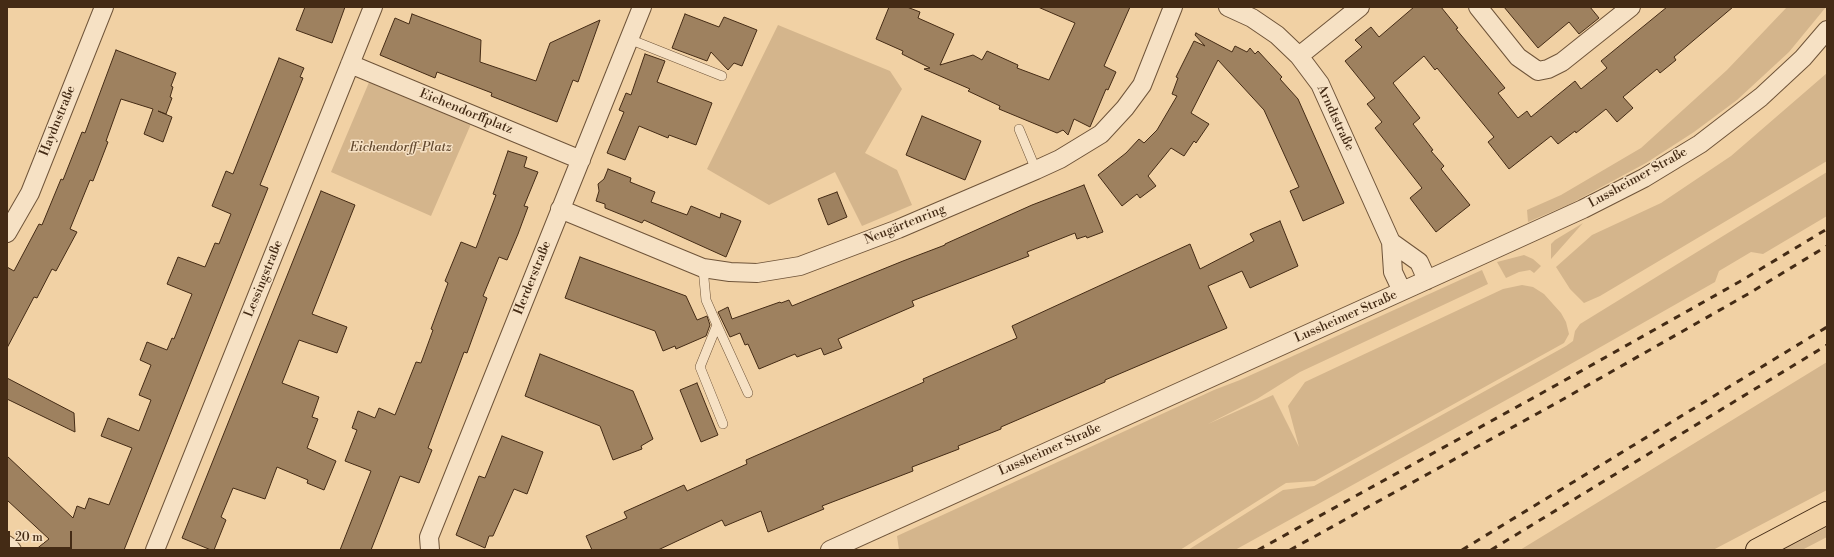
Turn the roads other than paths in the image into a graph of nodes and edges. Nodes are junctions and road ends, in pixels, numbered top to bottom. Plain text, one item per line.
1 (104, 7) edge
2 (373, 7) edge
3 (642, 7) edge
4 (1173, 7) edge
5 (1228, 7) edge
6 (1360, 7) edge
7 (1478, 7) edge
8 (1631, 7) edge
9 (1827, 30) edge
10 (629, 39) junction
11 (1299, 56) junction
12 (350, 64) junction
13 (722, 76) dead end
14 (1019, 129) dead end
15 (581, 160) junction
16 (1036, 170) junction
17 (560, 209) junction
18 (7, 233) edge
19 (1391, 242) junction
20 (703, 268) junction
21 (1427, 280) junction
22 (1402, 291) junction
23 (717, 325) junction
24 (748, 393) dead end
25 (723, 424) dead end
26 (1827, 513) edge
27 (7, 545) edge
28 (12, 550) edge
29 (155, 550) edge
30 (430, 550) edge
31 (830, 550) edge
32 (1757, 550) edge

1 - 18 street, Haydnstraße
2 - 12 street, Lessingstraße
3 - 10 street, Herderstraße
4 - 16 street, Neugärtenring
5 - 11 street, Arndtstraße
6 - 11 street
7 - 8 street
9 - 21 street, Lussheimer Straße
10 - 13 lane
10 - 15 street, Herderstraße
11 - 19 street, Arndtstraße
12 - 15 street, Eichendorffplatz
12 - 29 street, Lessingstraße
14 - 16 lane
15 - 17 street, Herderstraße
16 - 20 street, Neugärtenring
17 - 20 street, Neugärtenring
17 - 30 street, Herderstraße
19 - 21 street
19 - 22 street, Arndtstraße
20 - 23 lane
21 - 22 street, Lussheimer Straße
22 - 31 street, Lussheimer Straße
23 - 24 lane
23 - 25 lane
26 - 32 highway
27 - 28 street

